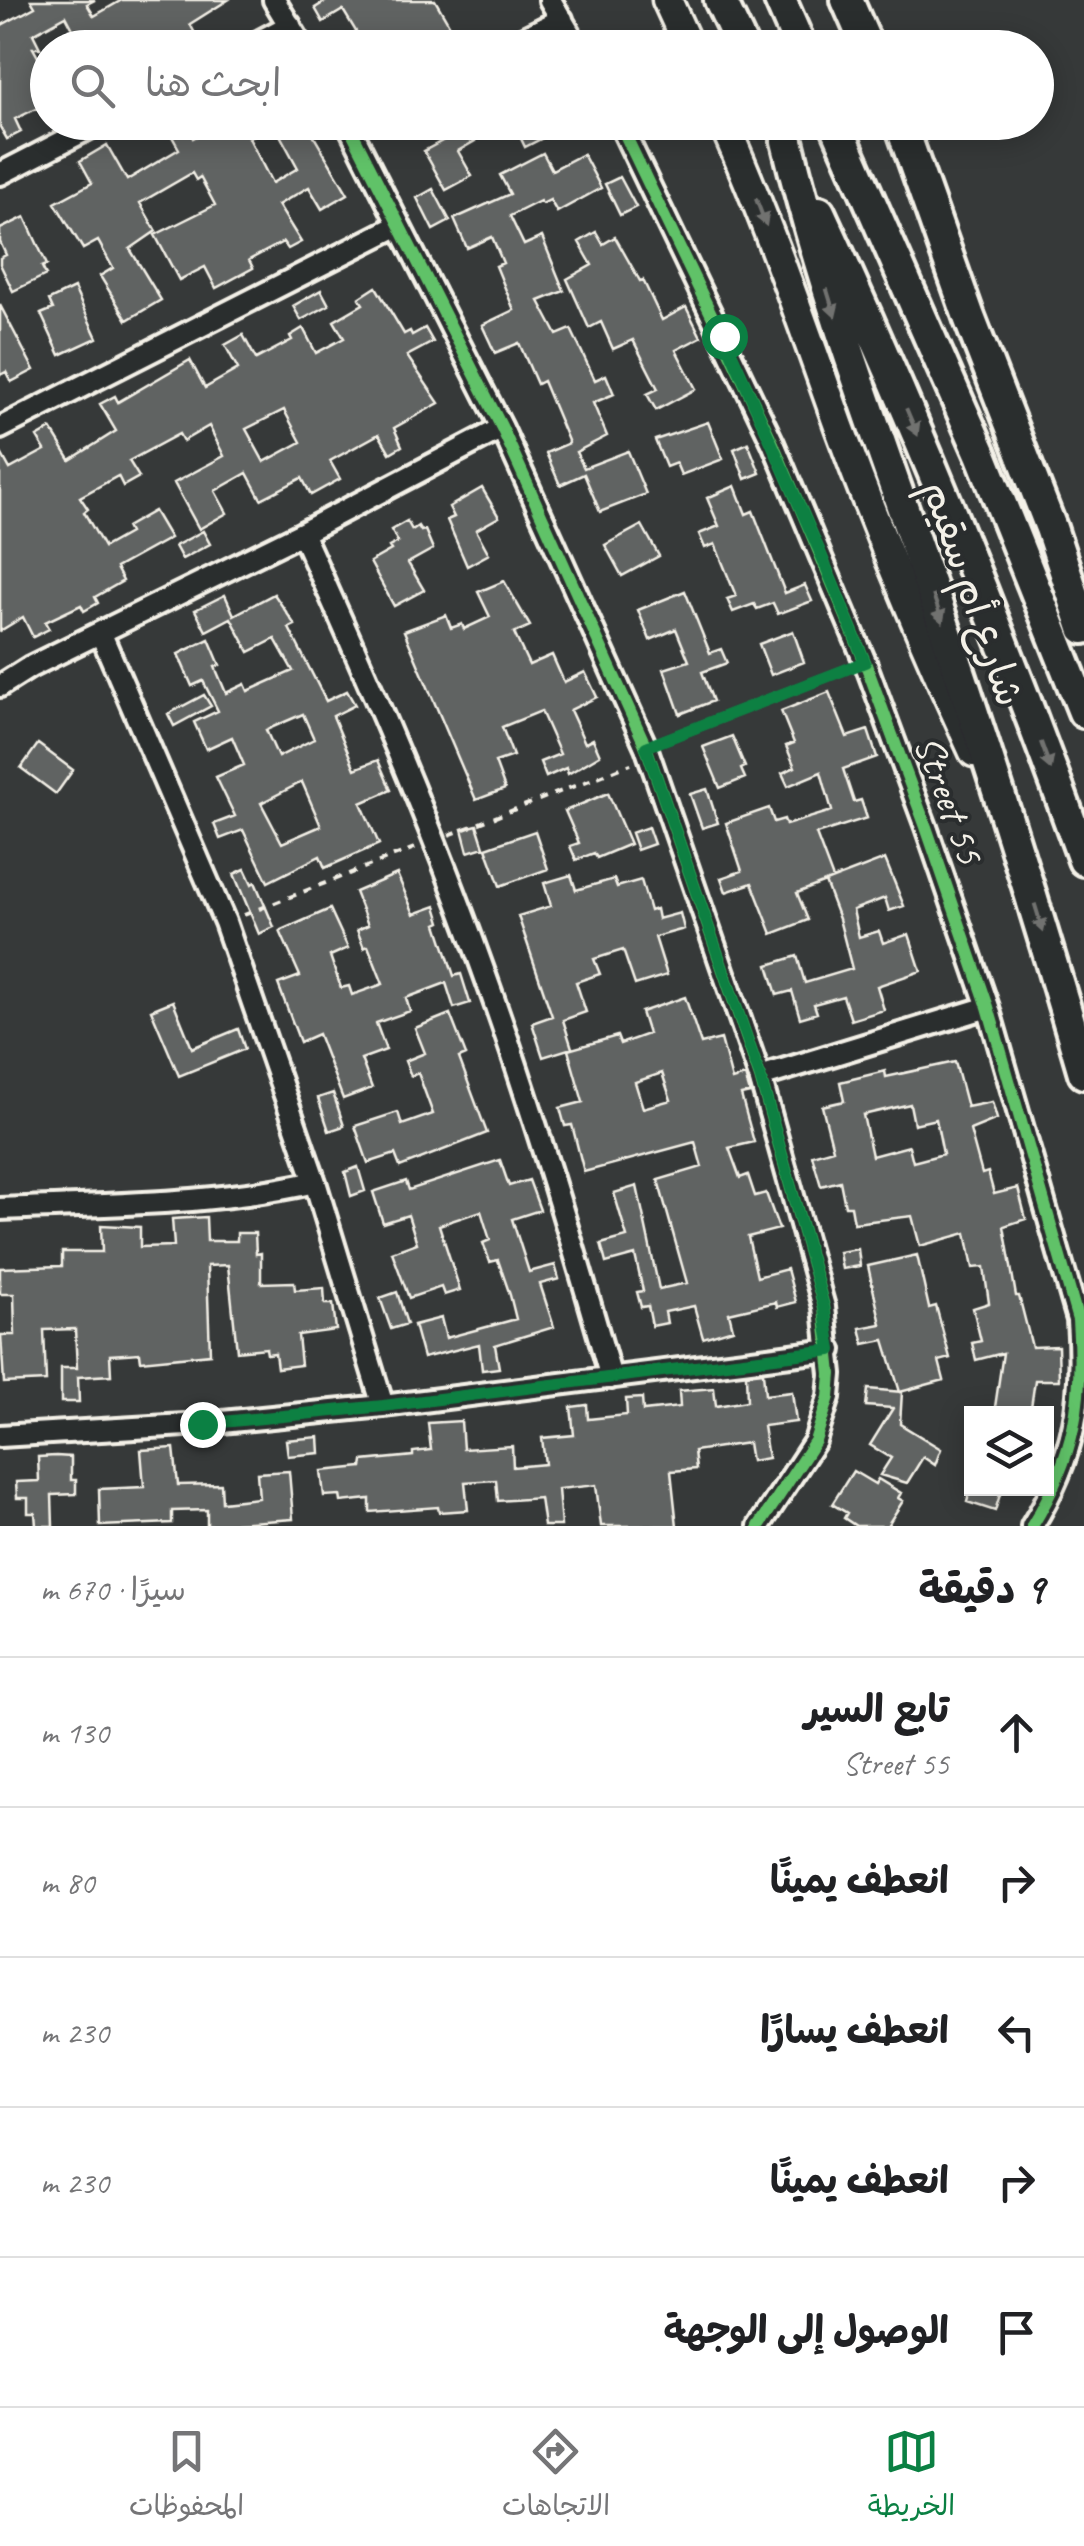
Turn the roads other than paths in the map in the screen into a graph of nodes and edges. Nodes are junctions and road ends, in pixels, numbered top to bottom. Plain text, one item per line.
1 (274, 0) edge
2 (550, 0) edge
3 (667, 0) edge
4 (720, 0) edge
5 (780, 0) edge
6 (846, 0) edge
7 (562, 20) junction
8 (290, 25) junction
9 (281, 30) edge
10 (293, 30) edge
11 (541, 30) edge
12 (568, 30) edge
13 (681, 30) edge
14 (734, 30) edge
15 (794, 30) edge
16 (860, 30) edge
17 (66, 140) edge
18 (356, 140) edge
19 (628, 140) edge
20 (731, 140) edge
21 (785, 140) edge
22 (787, 140) edge
23 (843, 140) edge
24 (907, 140) edge
25 (0, 174) edge
26 (923, 179) junction
27 (400, 225) junction
28 (0, 428) edge
29 (502, 428) junction
30 (302, 533) junction
31 (1084, 558) edge
32 (1084, 628) edge
33 (101, 634) junction
34 (0, 686) edge
35 (1084, 712) edge
36 (1008, 819) junction
37 (1084, 860) edge
38 (988, 1007) junction
39 (1084, 1072) edge
40 (760, 1076) junction
41 (315, 1182) junction
42 (0, 1208) edge
43 (831, 1350) junction
44 (611, 1378) junction
45 (383, 1406) junction
46 (0, 1436) edge
47 (759, 1526) edge
48 (1032, 1526) edge

1 - 8 street
2 - 7 street
3 - 13 main road
4 - 14 main road
5 - 15 main road
6 - 16 main road
7 - 11 street
7 - 12 street
8 - 9 street
8 - 10 street
17 - 25 street
18 - 27 street
19 - 38 street, Street 55
20 -> 36 main road
21 -> 36 main road, شارع أم سقيم
22 -> 37 main road, شارع أم سقيم
23 - 35 main road, شارع أم سقيم
24 - 26 main road
26 - 31 main road
26 - 32 main road
27 - 28 street
27 - 29 street
29 - 30 street
29 - 40 street
30 - 33 street
30 - 44 street
33 - 34 street
33 - 41 street
36 -> 39 main road, شارع أم سقيم
38 - 40 street
38 - 48 street, Street 55
40 - 43 street
41 - 42 street
41 - 45 street
43 - 44 street
43 - 47 street
44 - 45 street
45 - 46 street

